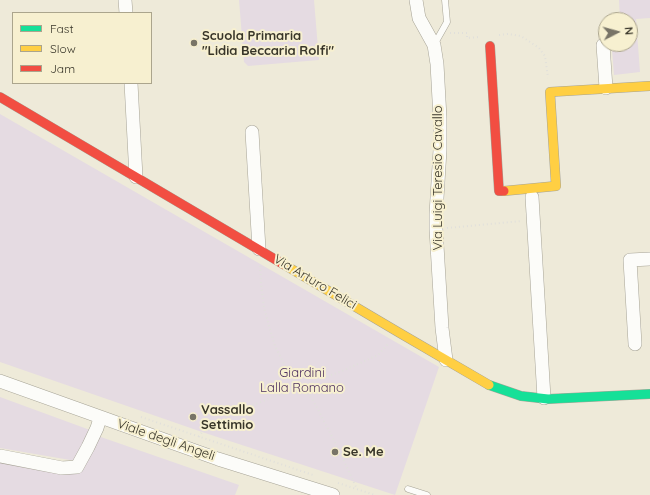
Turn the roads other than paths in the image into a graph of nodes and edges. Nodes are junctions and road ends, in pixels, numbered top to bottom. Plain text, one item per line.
1 (125, 0) edge
2 (416, 0) edge
3 (445, 0) edge
4 (126, 12) edge
5 (437, 39) junction
6 (490, 46) dead end
7 (603, 52) edge
8 (131, 84) edge
9 (650, 86) edge
10 (606, 88) junction
11 (0, 97) edge
12 (252, 132) dead end
13 (136, 177) junction
14 (532, 197) dead end
15 (259, 249) junction
16 (650, 259) edge
17 (635, 344) dead end
18 (446, 360) junction
19 (0, 382) edge
20 (650, 394) edge
21 (544, 398) junction
22 (100, 418) junction
23 (0, 456) edge
24 (408, 488) dead end
25 (333, 495) edge
26 (427, 495) edge

1 - 4 street
2 - 5 street, Via Luigi Teresio Cavallo
3 - 5 lane
5 - 18 street, Via Luigi Teresio Cavallo
6 - 10 street
7 - 10 street
8 - 13 street
9 - 10 street
11 - 13 street, Via Arturo Felici
12 - 15 street
13 - 15 street, Via Arturo Felici
14 - 21 street
15 - 18 street, Via Arturo Felici
16 - 17 street
18 - 21 street, Via Arturo Felici
19 - 22 street, Viale degli Angeli
20 - 21 street, Via Arturo Felici
22 - 23 street
22 - 25 street, Viale degli Angeli
24 - 26 lane

